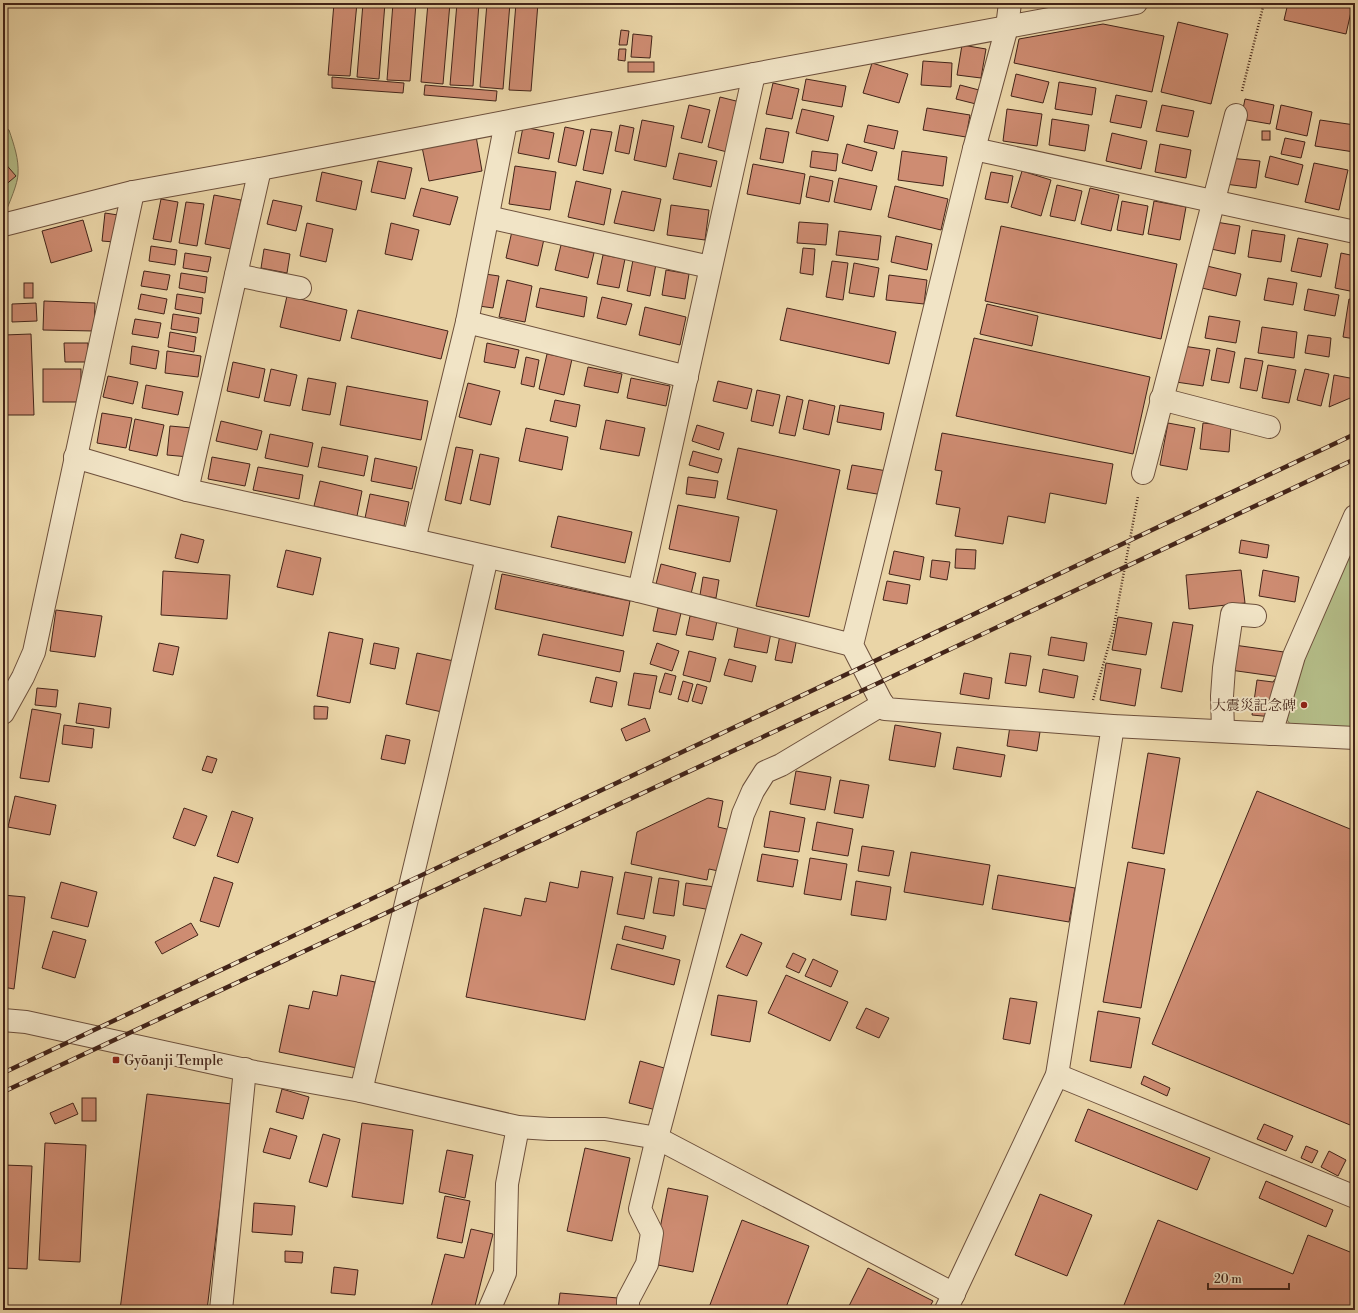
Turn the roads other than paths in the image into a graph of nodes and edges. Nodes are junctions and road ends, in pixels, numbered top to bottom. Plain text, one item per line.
1 (1010, 3) edge
2 (1136, 3) edge
3 (1007, 27) junction
4 (754, 74) junction
5 (1236, 115) road end
6 (506, 122) junction
7 (974, 149) junction
8 (260, 169) junction
9 (133, 192) junction
10 (1213, 201) junction
11 (488, 217) junction
12 (3, 225) edge
13 (1355, 232) edge
14 (710, 267) junction
15 (236, 274) junction
16 (300, 288) dead end
17 (467, 322) junction
18 (687, 377) junction
19 (1161, 399) junction
20 (1269, 427) dead end
21 (75, 457) junction
22 (1142, 473) road end
23 (187, 490) junction
24 (1355, 516) edge
25 (414, 540) junction
26 (487, 557) junction
27 (639, 592) junction
28 (1255, 616) dead end
29 (852, 645) junction
30 (883, 704) junction
31 (3, 713) edge
32 (1113, 726) junction
33 (1223, 731) junction
34 (1271, 734) junction
35 (1355, 738) edge
36 (3, 1020) edge
37 (245, 1069) junction
38 (1057, 1075) junction
39 (361, 1091) junction
40 (518, 1127) junction
41 (657, 1138) junction
42 (1355, 1197) edge
43 (950, 1302) edge
44 (221, 1310) edge
45 (489, 1310) edge
46 (628, 1310) edge

1 - 3 street
2 - 3 street
3 - 4 street
3 - 7 street
4 - 6 street
4 - 14 street
5 - 10 street
6 - 8 street
6 - 11 street
7 - 10 street
7 - 29 street
8 - 9 street
8 - 15 street
9 - 12 street
9 - 21 street
10 - 13 street
10 - 19 street
11 - 14 street
11 - 17 street
14 - 18 street
15 - 16 street
15 - 23 street
17 - 18 street
17 - 25 street
18 - 27 street
19 - 20 street
19 - 22 street
21 - 23 street
21 - 31 street
23 - 25 street
24 - 34 street
25 - 26 street
26 - 27 street
26 - 39 street
27 - 29 street
28 - 33 street
29 - 30 street
30 - 32 street
30 - 41 street
32 - 33 street
32 - 38 street
33 - 34 street
34 - 35 street
36 - 37 street
37 - 39 street
37 - 44 street
38 - 42 street
38 - 43 street
39 - 40 street
40 - 41 street
40 - 45 street
41 - 43 street
41 - 46 street

